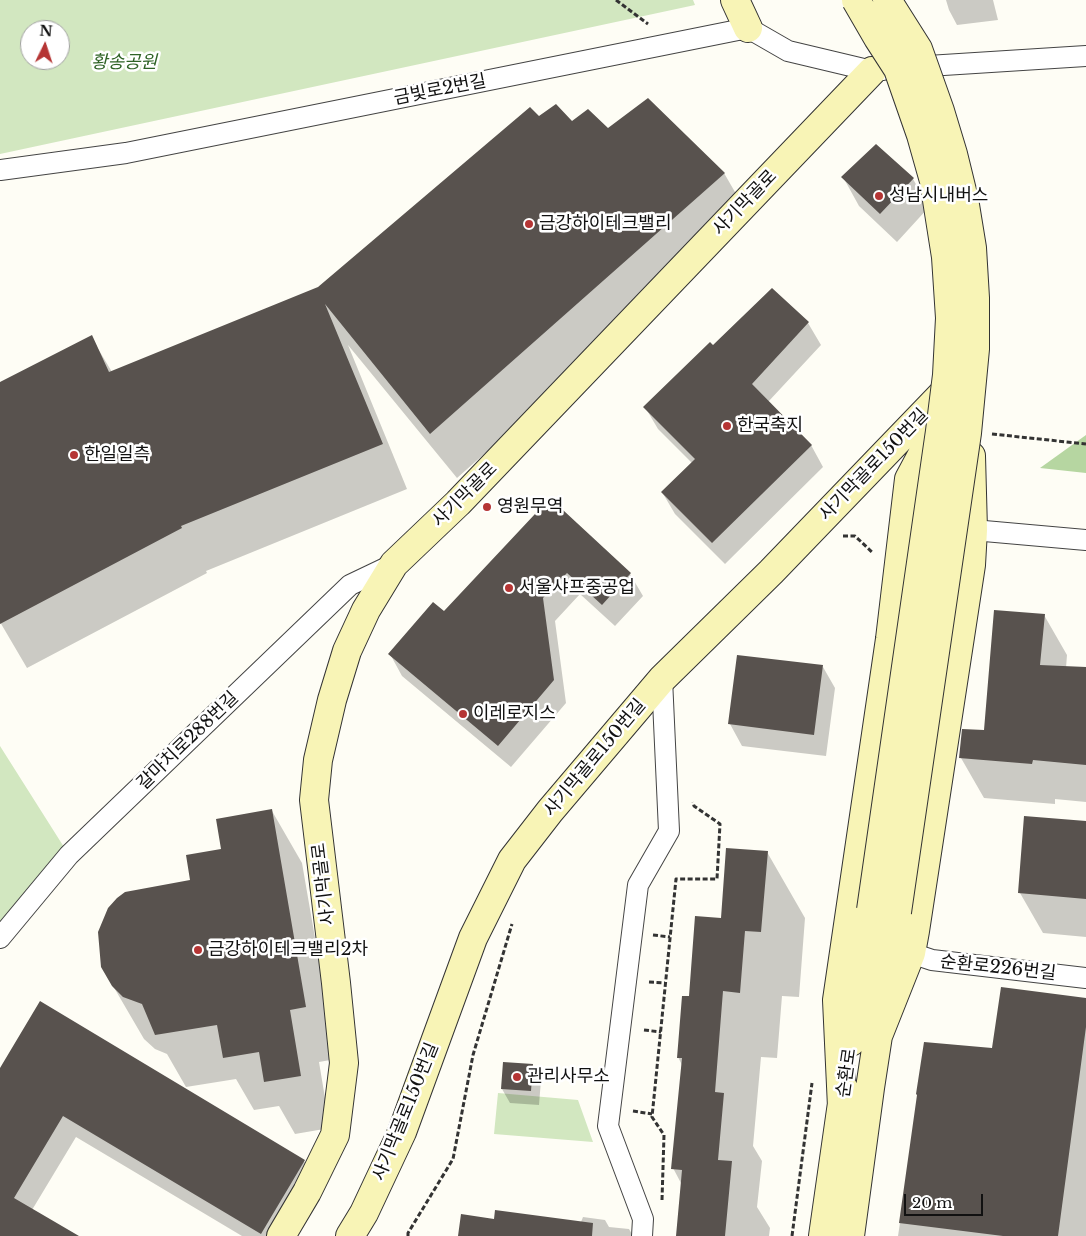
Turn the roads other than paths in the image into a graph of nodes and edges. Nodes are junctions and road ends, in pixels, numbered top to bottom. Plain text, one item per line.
1 (734, 0) edge
2 (856, 0) edge
3 (887, 0) edge
4 (748, 28) junction
5 (1086, 56) edge
6 (918, 66) junction
7 (872, 71) junction
8 (0, 170) edge
9 (969, 366) junction
10 (973, 530) junction
11 (1086, 540) edge
12 (394, 564) junction
13 (662, 678) junction
14 (884, 911) junction
15 (0, 938) edge
16 (911, 953) junction
17 (1086, 978) edge
18 (878, 1036) junction
19 (842, 1107) junction
20 (281, 1236) edge
21 (350, 1236) edge
22 (642, 1236) edge
23 (823, 1236) edge
24 (850, 1236) edge

1 - 4 main road
2 - 14 main road, bridge
3 - 14 main road, bridge
4 - 7 street
4 - 8 street, 금빛로2번길
5 - 6 street
6 - 7 street
6 - 9 main road
7 - 12 main road, 사기막골로
9 - 10 main road
9 - 13 main road, 사기막골로150번길
9 - 19 main road
10 - 11 street
10 - 16 main road
12 - 15 street, 갈마치로288번길
12 - 20 main road, 사기막골로
13 - 21 main road, 사기막골로150번길
13 - 22 street
14 - 18 main road, 순환로
14 - 19 main road, 순환로
16 - 17 street, 순환로226번길
16 - 18 main road
18 - 24 main road, 순환로
19 - 23 main road, 순환로

